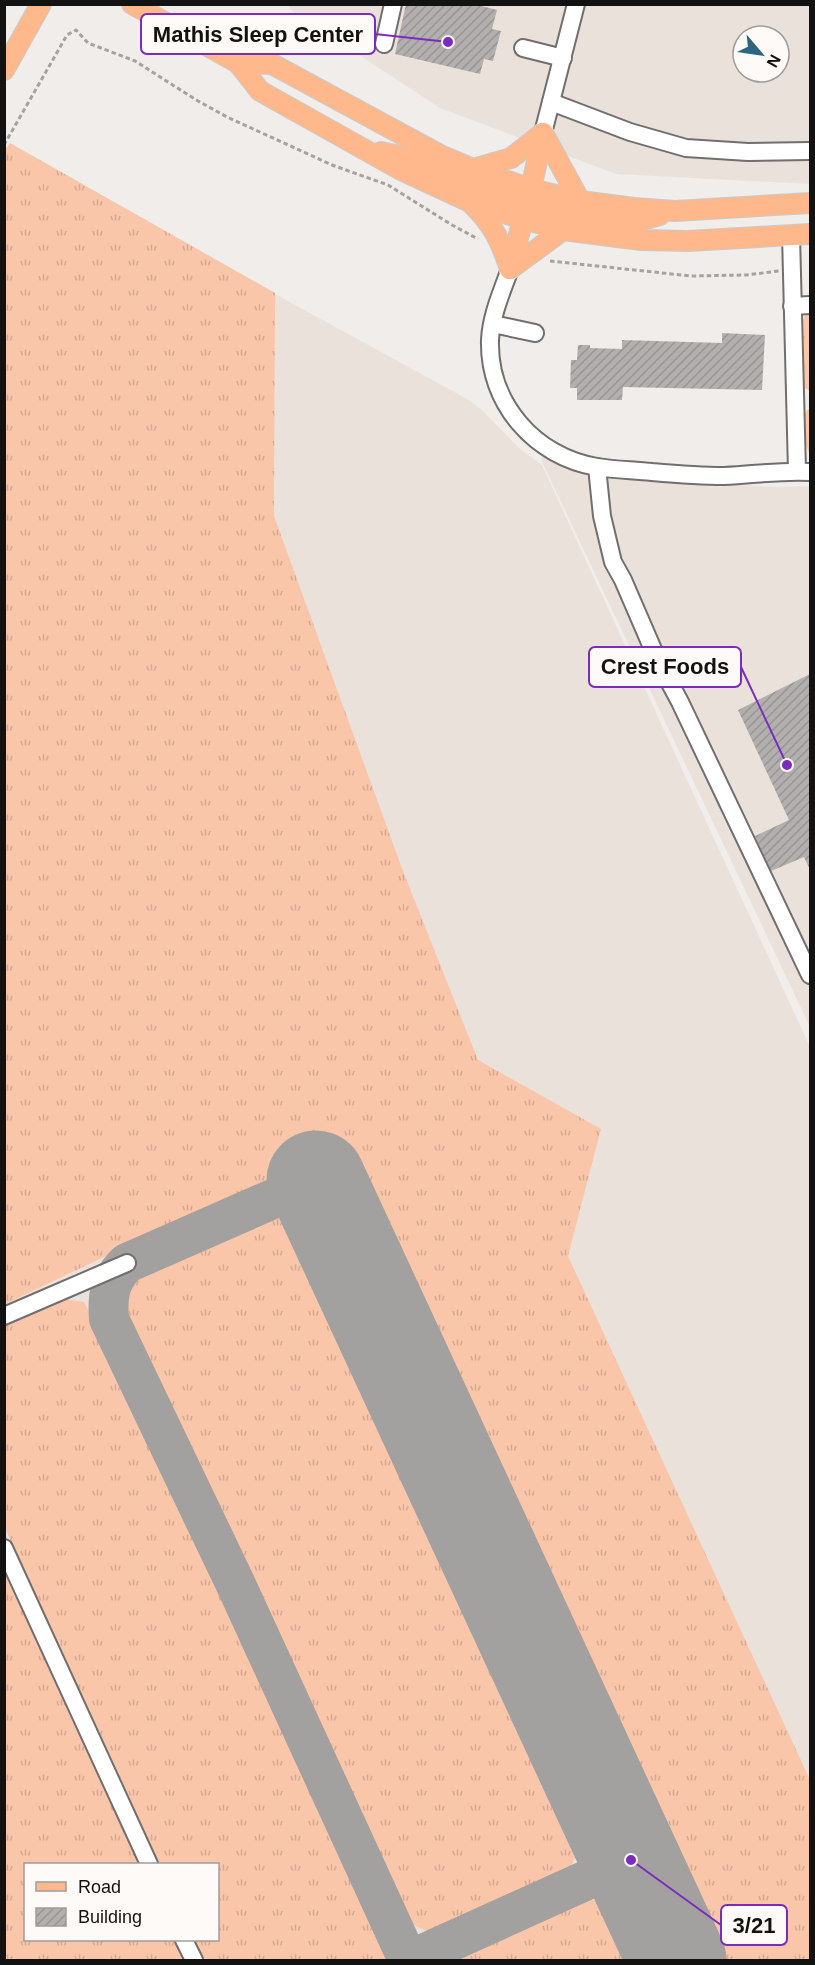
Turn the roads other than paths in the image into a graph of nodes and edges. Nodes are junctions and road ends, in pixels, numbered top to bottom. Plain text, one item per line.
1 (41, 4) edge
2 (393, 4) edge
3 (576, 4) edge
4 (138, 6) edge
5 (384, 44) dead end
6 (522, 48) dead end
7 (563, 58) junction
8 (238, 63) junction
9 (4, 70) edge
10 (551, 102) junction
11 (543, 133) junction
12 (357, 146) junction
13 (810, 151) edge
14 (473, 170) junction
15 (531, 189) junction
16 (580, 201) junction
17 (470, 202) junction
18 (810, 203) edge
19 (679, 210) junction
20 (523, 219) junction
21 (563, 230) junction
22 (801, 235) edge
23 (510, 270) junction
24 (810, 305) edge
25 (792, 306) junction
26 (493, 324) junction
27 (535, 333) dead end
28 (803, 400) edge
29 (597, 467) junction
30 (804, 472) edge
31 (810, 975) edge
32 (128, 1263) dead end
33 (4, 1316) edge
34 (4, 1548) edge
35 (149, 1863) edge
36 (184, 1941) edge
37 (194, 1960) edge

1 - 9 main road
2 - 5 street
3 - 7 street
4 - 8 main road
6 - 7 street
7 - 10 street
8 - 12 main road
8 - 14 main road
10 - 11 street
10 - 13 street
11 - 14 main road
11 - 15 main road
11 - 16 main road
12 - 15 main road
12 - 17 main road
14 - 15 main road
15 - 16 main road
16 - 19 main road
17 - 20 main road
17 - 23 main road
18 - 19 main road
19 - 20 main road
20 - 21 main road
20 - 23 main road
21 - 22 main road
21 - 23 main road
22 - 25 street
23 - 26 street
24 - 25 street
25 - 28 street
26 - 27 street
26 - 29 street
28 - 30 street
29 - 30 street
29 - 31 street
32 - 33 street
34 - 35 street
36 - 37 street

